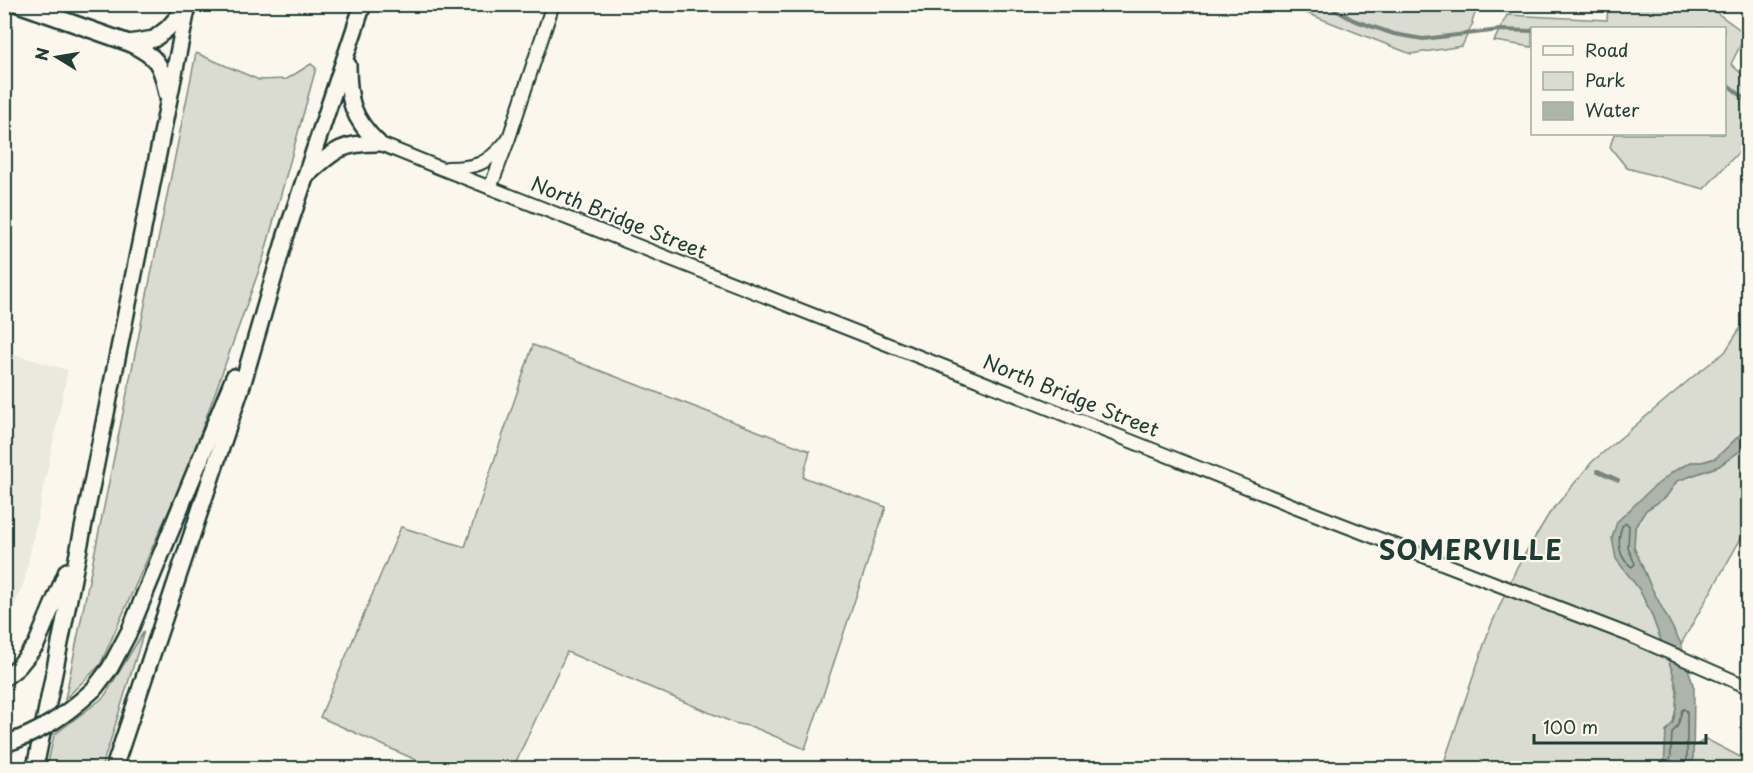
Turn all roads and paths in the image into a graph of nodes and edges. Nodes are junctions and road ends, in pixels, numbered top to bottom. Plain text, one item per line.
1 (18, 4) edge
2 (53, 4) edge
3 (363, 4) edge
4 (553, 4) edge
5 (188, 5) edge
6 (82, 26) junction
7 (129, 43) junction
8 (349, 51) junction
9 (169, 99) junction
10 (509, 138) junction
11 (378, 142) junction
12 (440, 168) junction
13 (305, 177) junction
14 (490, 188) junction
15 (274, 274) junction
16 (82, 531) junction
17 (4, 678) edge
18 (1749, 687) edge
19 (4, 744) edge
20 (35, 768) edge
21 (114, 768) edge

1 - 6 highway
2 - 6 highway
3 - 8 highway
4 - 10 street
5 - 7 highway
5 - 9 highway
6 - 7 highway
7 - 9 highway
8 - 11 highway
8 - 13 highway
9 - 16 highway
10 - 12 street
10 - 14 street
11 - 12 street, North Bridge Street
11 - 13 highway
12 - 14 street, North Bridge Street
13 - 15 highway
14 - 18 street, North Bridge Street
15 - 19 highway, bridge
15 - 21 highway
16 - 17 highway
16 - 20 highway

